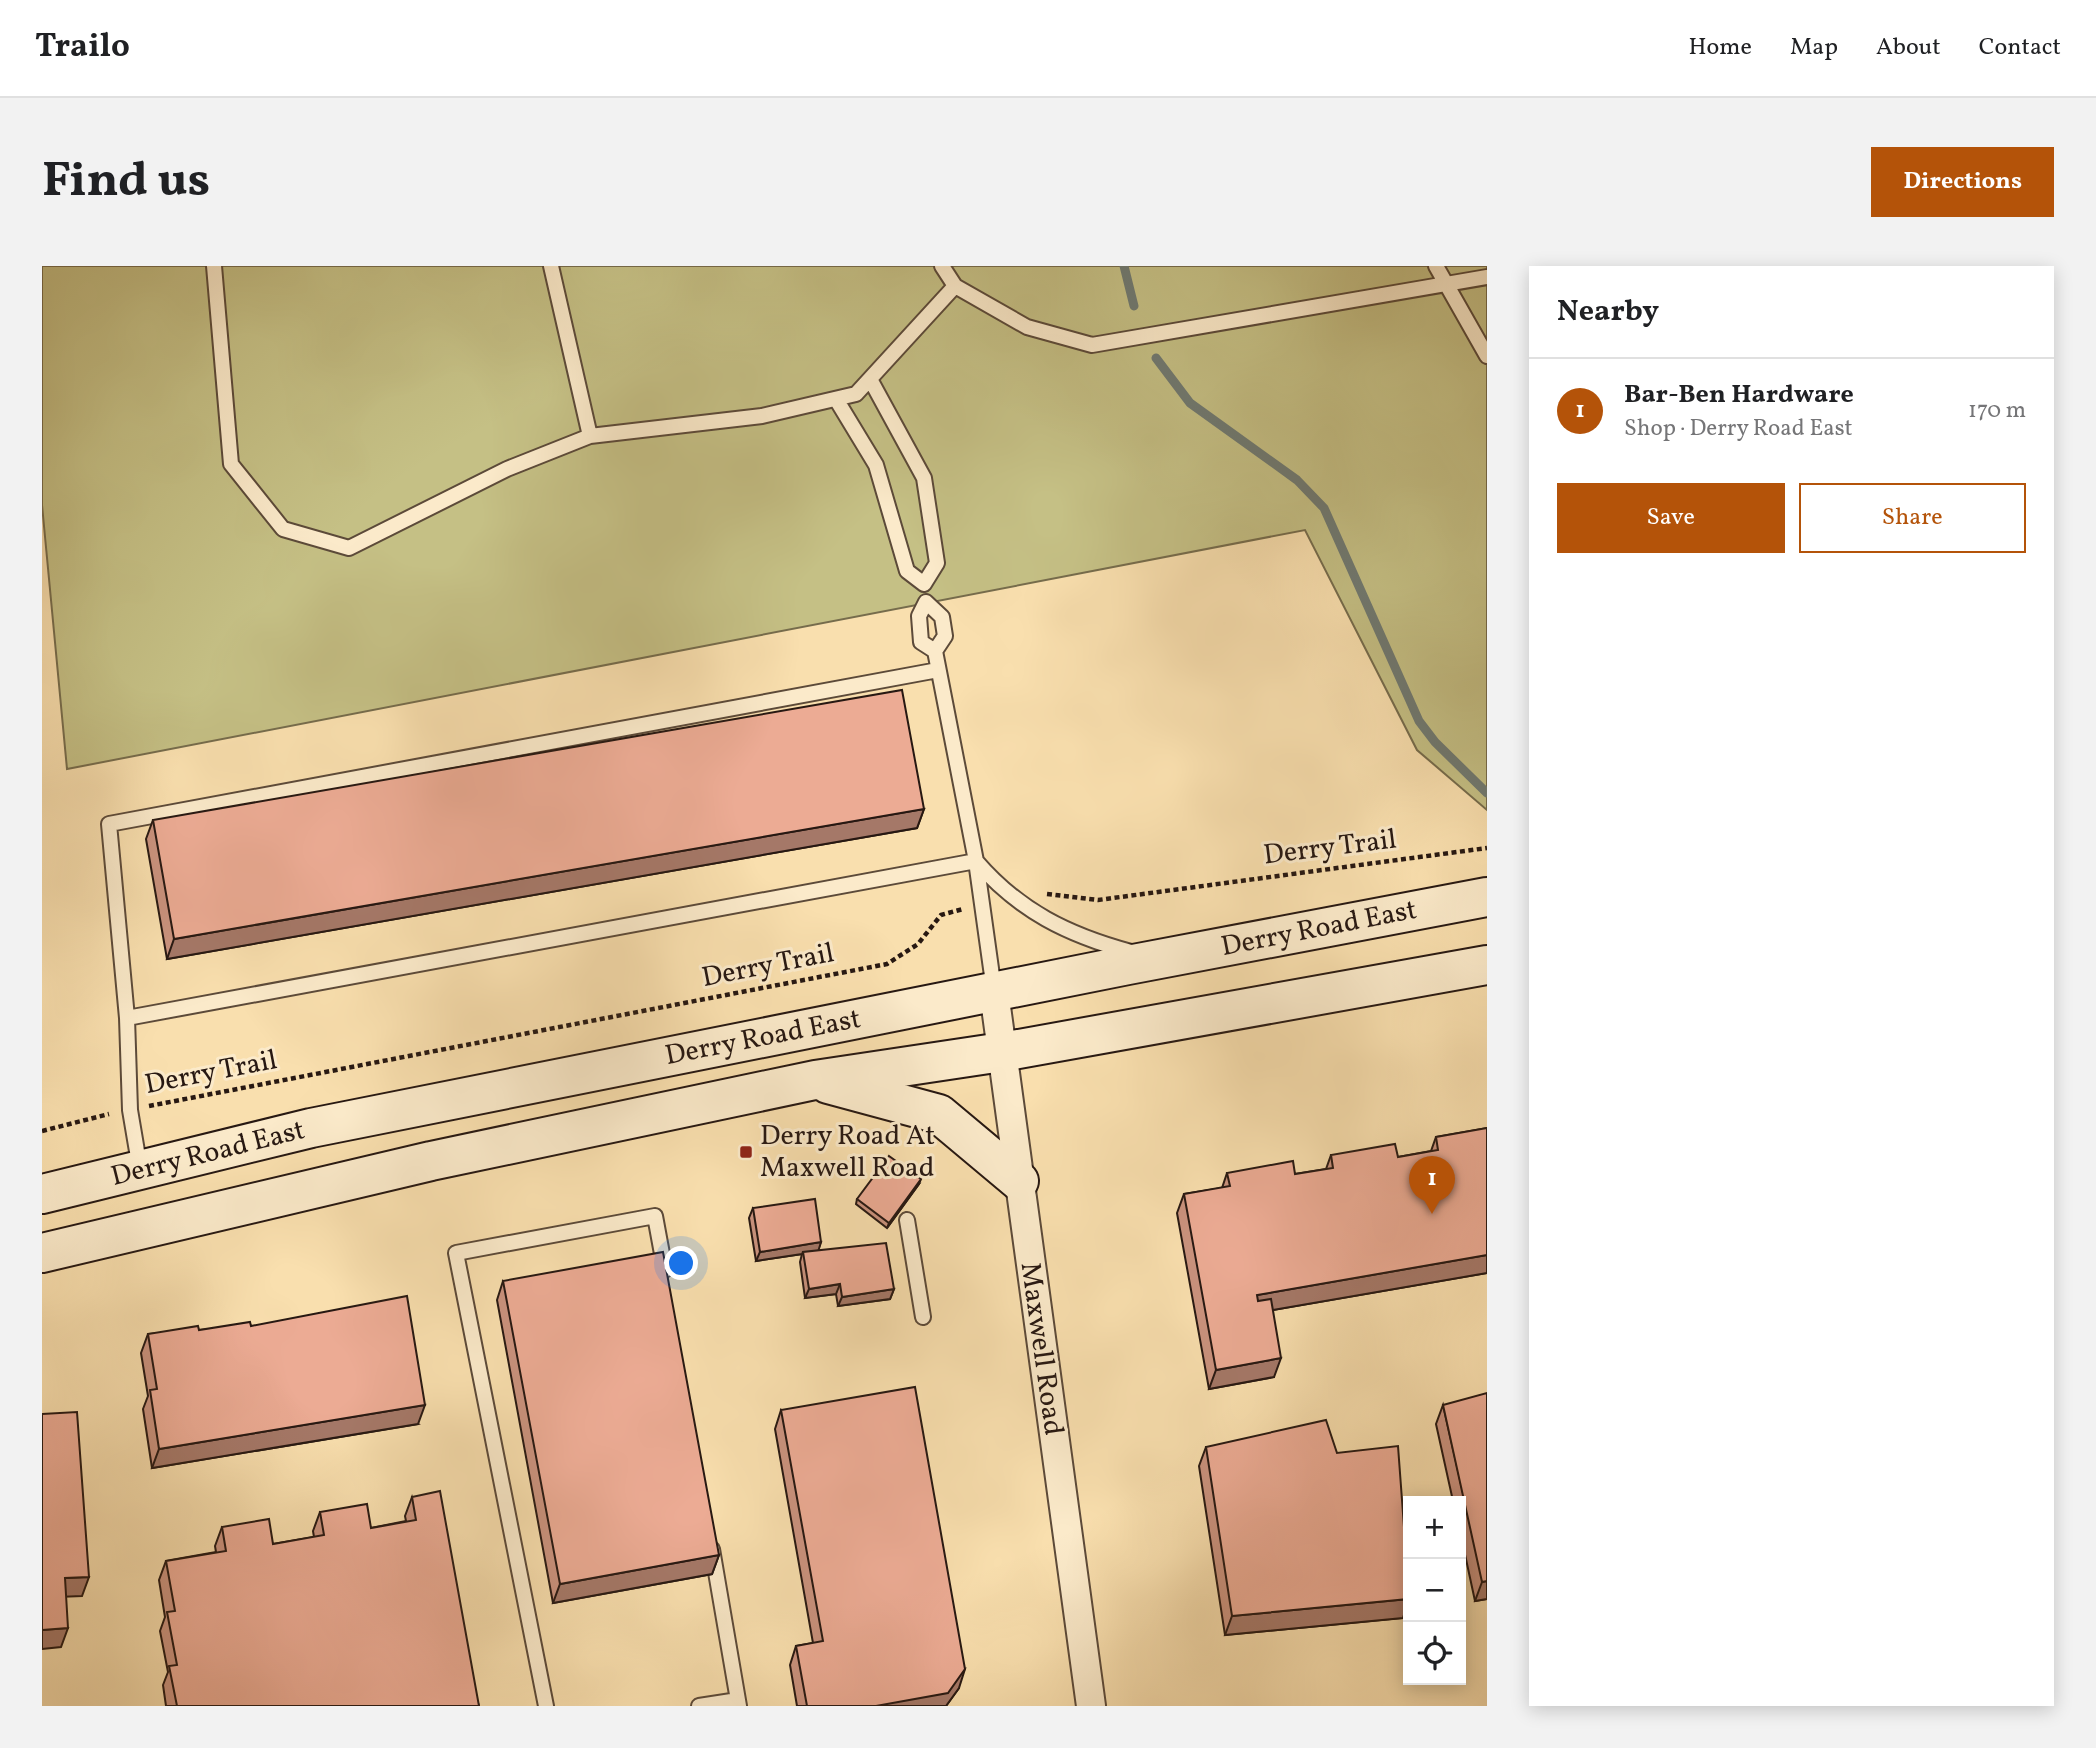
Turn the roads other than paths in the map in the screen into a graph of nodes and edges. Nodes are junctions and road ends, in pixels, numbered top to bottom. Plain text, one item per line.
1 (214, 266) edge
2 (551, 266) edge
3 (942, 266) edge
4 (1436, 266) edge
5 (1487, 277) edge
6 (1445, 285) junction
7 (955, 286) junction
8 (1487, 356) edge
9 (870, 379) junction
10 (836, 398) junction
11 (590, 436) junction
12 (924, 584) junction
13 (926, 601) junction
14 (935, 651) junction
15 (939, 670) junction
16 (976, 861) junction
17 (1487, 897) edge
18 (1157, 959) junction
19 (1487, 965) edge
20 (994, 992) junction
21 (127, 1018) junction
22 (1002, 1052) junction
23 (816, 1080) junction
24 (140, 1170) junction
25 (1019, 1181) junction
26 (42, 1194) edge
27 (907, 1220) dead end
28 (42, 1253) edge
29 (667, 1283) edge
30 (923, 1317) dead end
31 (711, 1538) edge
32 (739, 1703) edge
33 (546, 1706) edge
34 (699, 1706) edge
35 (1091, 1706) edge

1 - 11 lane
2 - 11 lane
3 - 7 lane
4 - 6 lane
5 - 6 lane
6 - 7 lane
6 - 8 lane
7 - 9 lane
9 - 10 lane
9 - 12 lane
10 - 11 lane
10 - 12 lane
12 - 13 lane
13 - 14 lane
13 - 14 lane
14 - 15 lane
15 - 16 lane
15 - 21 lane
16 - 18 lane
16 - 20 lane
16 - 21 lane
17 - 18 main road, Derry Road East
18 - 20 main road, Derry Road East
19 - 22 main road, Derry Road East
20 - 22 street, Maxwell Road
20 - 24 main road, Derry Road East
21 - 24 lane
22 - 23 main road, Derry Road East
22 - 25 street, Maxwell Road
23 - 25 main road
23 - 28 main road, Derry Road East
24 - 26 main road, Derry Road East
25 - 35 street, Maxwell Road
27 - 30 lane
29 - 33 lane
31 - 32 lane
32 - 34 lane

